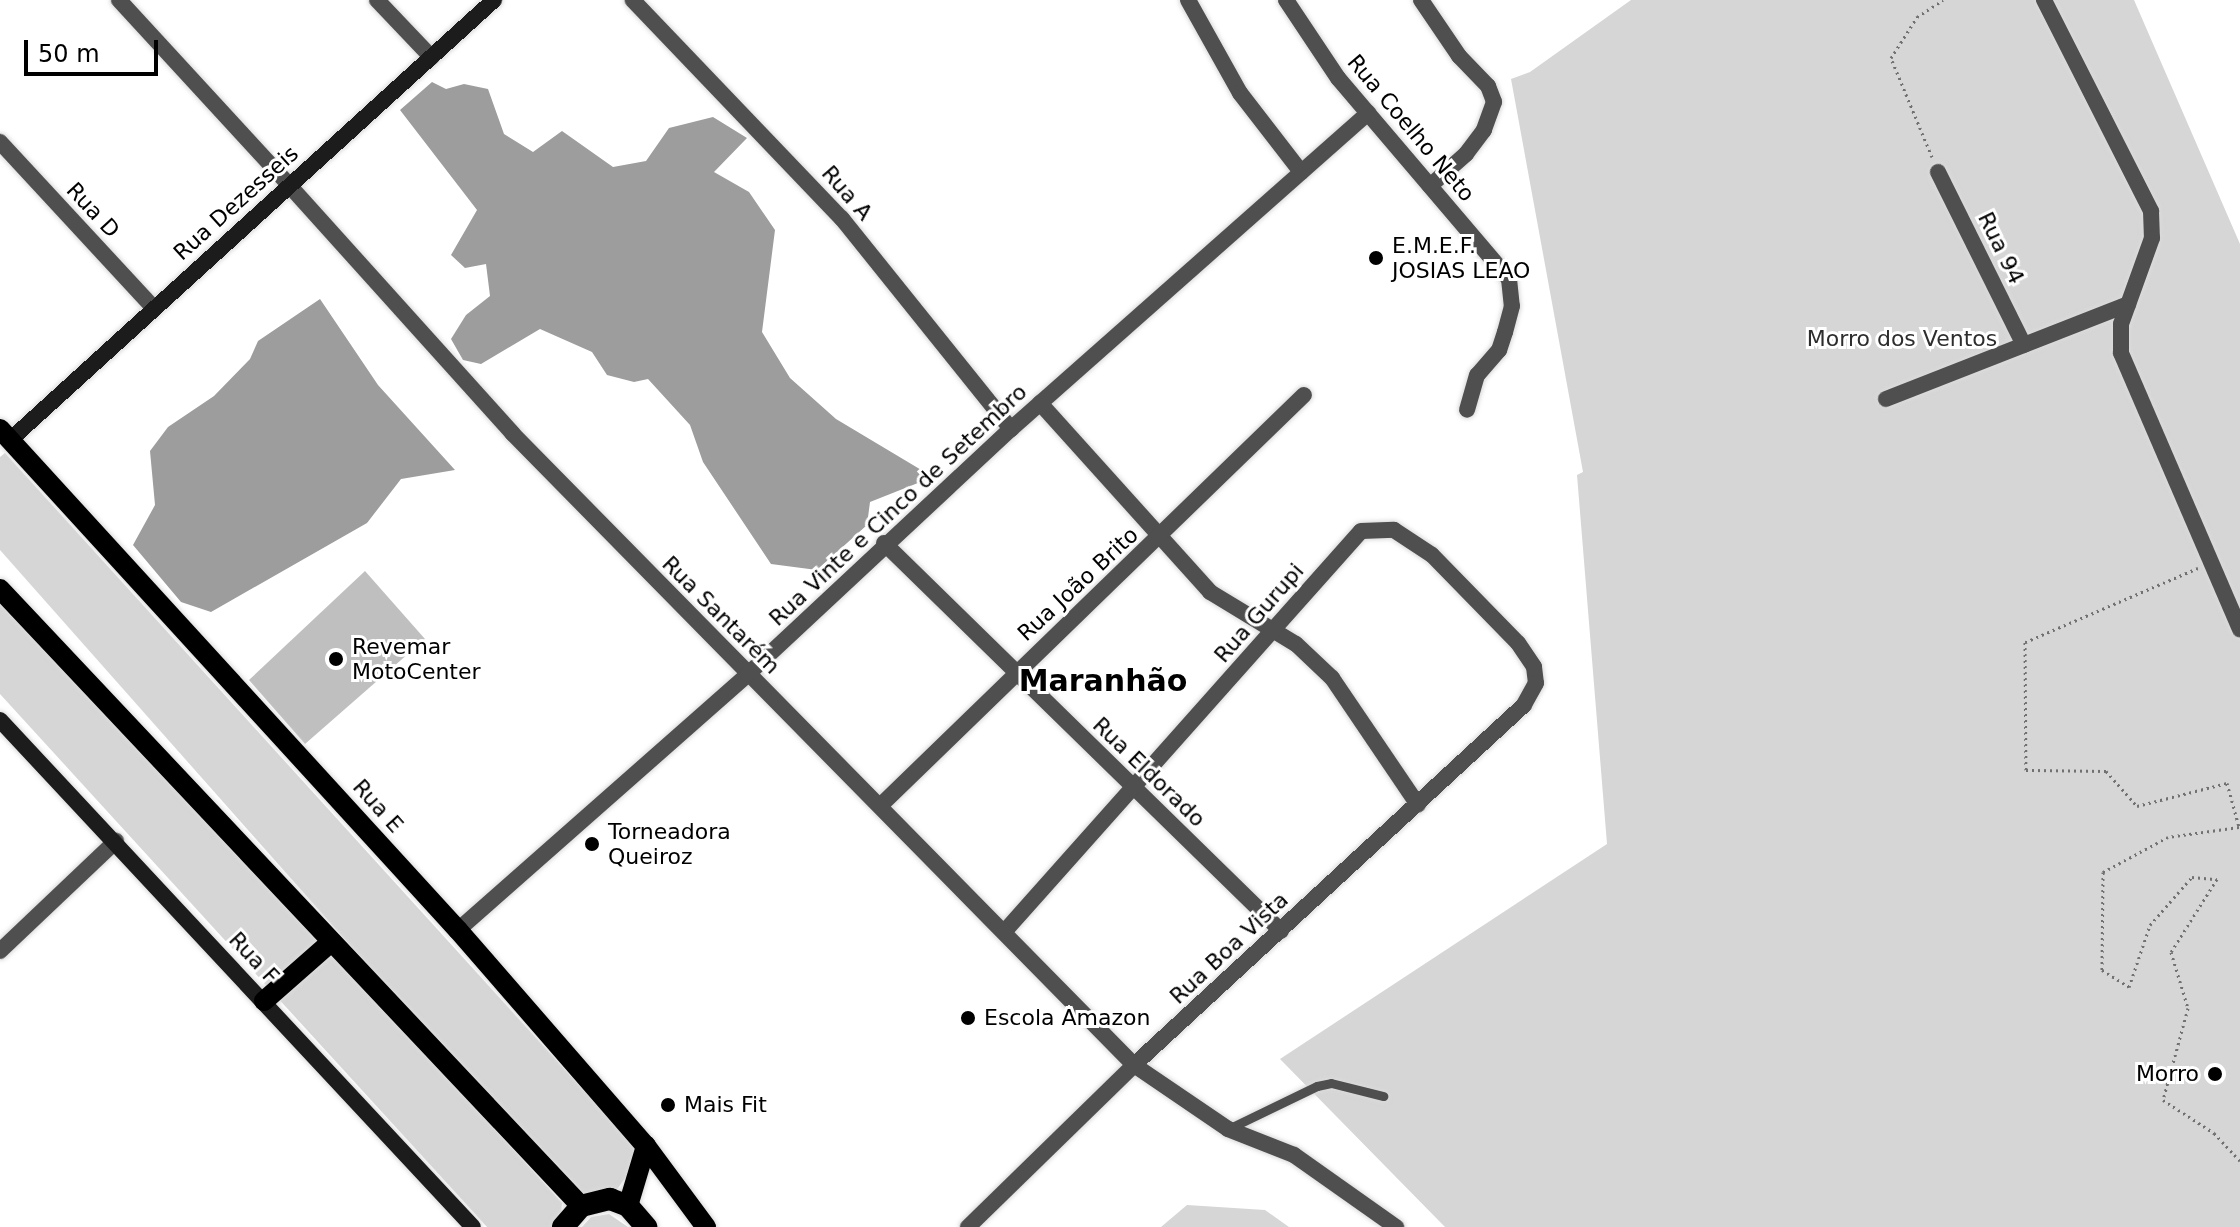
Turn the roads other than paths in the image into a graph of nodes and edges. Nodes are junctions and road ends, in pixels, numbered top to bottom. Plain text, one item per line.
1 (119, 0) edge
2 (377, 0) edge
3 (494, 0) edge
4 (633, 0) edge
5 (1188, 0) edge
6 (1286, 0) edge
7 (1421, 0) edge
8 (2044, 0) edge
9 (431, 57) junction
10 (1368, 113) junction
11 (0, 142) edge
12 (1301, 172) junction
13 (1938, 172) road end
14 (289, 185) junction
15 (1430, 186) junction
16 (2128, 304) junction
17 (153, 307) junction
18 (2024, 345) junction
19 (1304, 395) dead end
20 (1886, 399) dead end
21 (1040, 403) junction
22 (1467, 410) dead end
23 (1011, 429) junction
24 (5, 434) edge
25 (1159, 539) junction
26 (884, 543) junction
27 (0, 589) edge
28 (2240, 629) edge
29 (1272, 632) junction
30 (1015, 673) junction
31 (748, 674) junction
32 (1524, 705) joint
33 (0, 720) edge
34 (1133, 788) junction
35 (881, 805) junction
36 (1418, 805) junction
37 (116, 841) junction
38 (458, 930) junction
39 (1005, 931) junction
40 (1281, 931) junction
41 (331, 942) junction
42 (0, 951) edge
43 (264, 1001) junction
44 (1134, 1065) junction
45 (1383, 1096) dead end
46 (1228, 1129) junction
47 (646, 1146) junction
48 (581, 1206) junction
49 (628, 1206) junction
50 (473, 1227) edge
51 (563, 1227) edge
52 (646, 1227) edge
53 (706, 1227) edge
54 (968, 1227) edge
55 (1396, 1227) edge

1 - 14 street, Rua Santarém
2 - 9 street
3 - 9 main road, Rua Dezesseis
4 - 23 street, Rua A
5 - 12 street
6 - 10 street, Rua Coelho Neto
7 - 15 street
8 - 16 street
9 - 14 main road, Rua Dezesseis
10 - 12 street, Rua Vinte e Cinco de Setembro
10 - 15 street, Rua Coelho Neto
11 - 17 street, Rua D
12 - 21 street, Rua Vinte e Cinco de Setembro
13 - 18 street, Rua 94
14 - 17 main road, Rua Dezesseis
14 - 31 street, Rua Santarém
15 - 22 street, Rua Coelho Neto
16 - 18 street
16 - 28 street
17 - 24 main road, Rua Dezesseis
18 - 20 street
19 - 25 street, Rua João Brito
21 - 23 street, Rua Vinte e Cinco de Setembro
21 - 25 street
23 - 26 street, Rua Vinte e Cinco de Setembro
24 - 38 main road, Rua E
25 - 29 street
25 - 30 street, Rua João Brito
26 - 30 street, Rua Eldorado
26 - 31 street, Rua Vinte e Cinco de Setembro
27 - 41 main road
29 - 32 street, Rua Gurupi
29 - 34 street, Rua Gurupi
29 - 36 street
30 - 34 street, Rua Eldorado
30 - 35 street, Rua João Brito
31 - 35 street, Rua Santarém
31 - 38 street, Rua Vinte e Cinco de Setembro
32 - 36 street, Rua Boa Vista
33 - 37 main road, Rua F
34 - 39 street, Rua Gurupi
34 - 40 street, Rua Eldorado
35 - 39 street, Rua Santarém
36 - 40 street, Rua Boa Vista
37 - 42 street
37 - 43 main road, Rua F
38 - 47 main road, Rua E
39 - 44 street, Rua Santarém
40 - 44 street, Rua Boa Vista
41 - 43 main road
41 - 48 main road
43 - 50 main road, Rua F
44 - 46 street, Rua Santarém
44 - 54 street, Rua Boa Vista
45 - 46 lane
46 - 55 street, Rua Santarém
47 - 49 main road
47 - 53 main road, Rua E
48 - 49 highway
48 - 51 highway
49 - 52 highway

